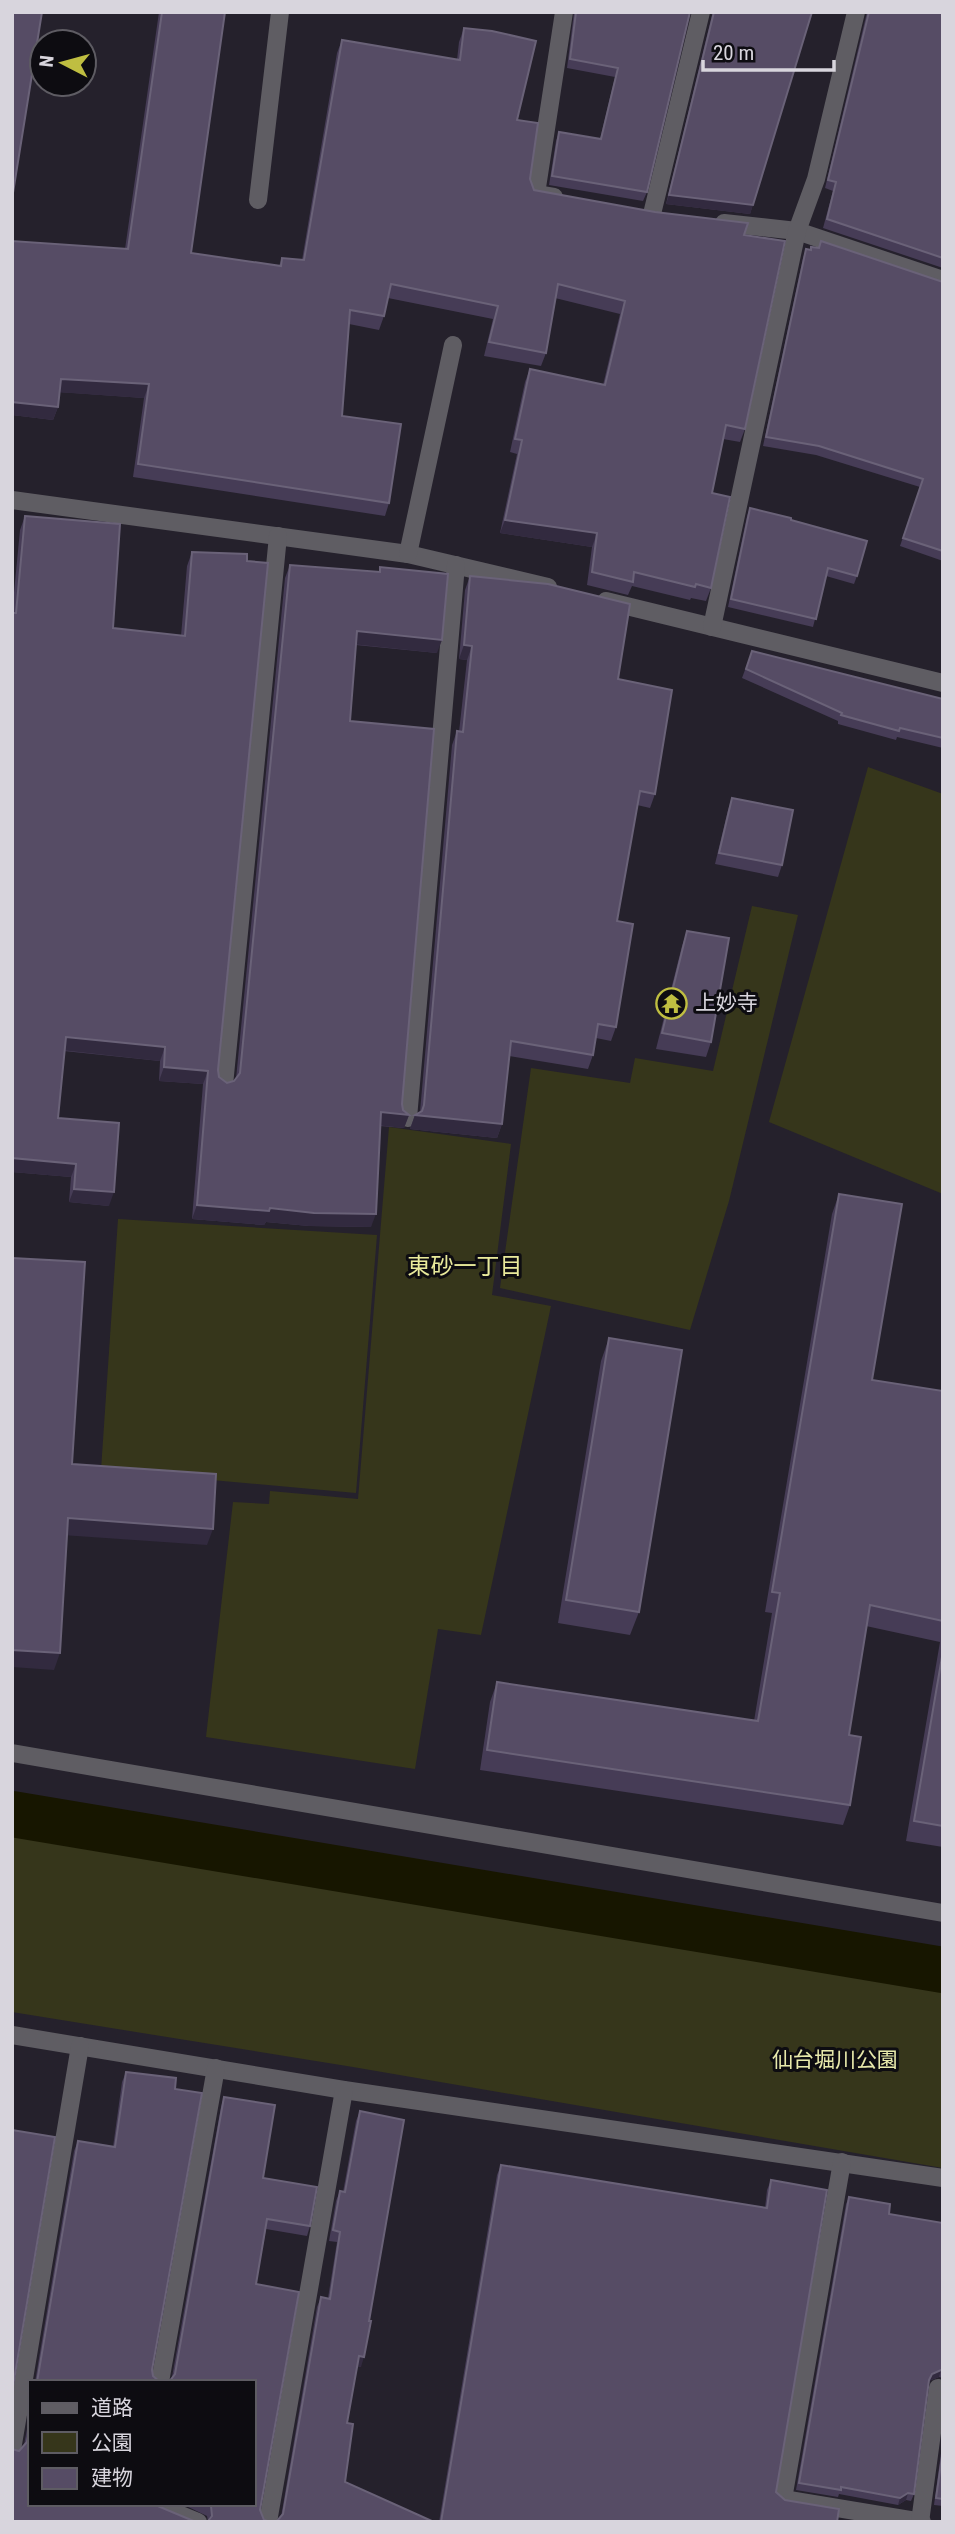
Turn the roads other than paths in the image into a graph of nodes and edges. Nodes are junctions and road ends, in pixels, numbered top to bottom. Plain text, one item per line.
1 (280, 12) edge
2 (564, 12) edge
3 (701, 12) edge
4 (856, 12) edge
5 (257, 200) dead end
6 (575, 201) edge
7 (652, 214) edge
8 (704, 220) edge
9 (797, 232) junction
10 (943, 280) edge
11 (453, 345) dead end
12 (12, 500) edge
13 (278, 536) junction
14 (408, 554) junction
15 (456, 565) junction
16 (564, 591) edge
17 (591, 598) edge
18 (712, 627) junction
19 (943, 683) edge
20 (224, 1085) edge
21 (408, 1118) edge
22 (12, 1753) edge
23 (943, 1913) edge
24 (12, 2035) edge
25 (80, 2046) junction
26 (216, 2068) junction
27 (344, 2090) junction
28 (842, 2162) junction
29 (943, 2178) edge
30 (160, 2380) edge
31 (939, 2388) dead end
32 (12, 2451) edge
33 (160, 2506) edge
34 (198, 2522) edge
35 (268, 2522) edge
36 (921, 2522) edge

1 - 5 street
2 - 6 street
3 - 7 street
4 - 9 street
8 - 9 street
9 - 10 street
9 - 18 street
11 - 14 street
12 - 13 street
13 - 14 street
13 - 20 street
14 - 15 street
15 - 16 street
15 - 21 street
17 - 18 street
18 - 19 street
22 - 23 street
24 - 25 street
25 - 26 street
25 - 32 street
26 - 27 street
26 - 30 street
27 - 28 street
27 - 35 street
28 - 29 street
28 - 36 street
31 - 36 street
33 - 34 street

